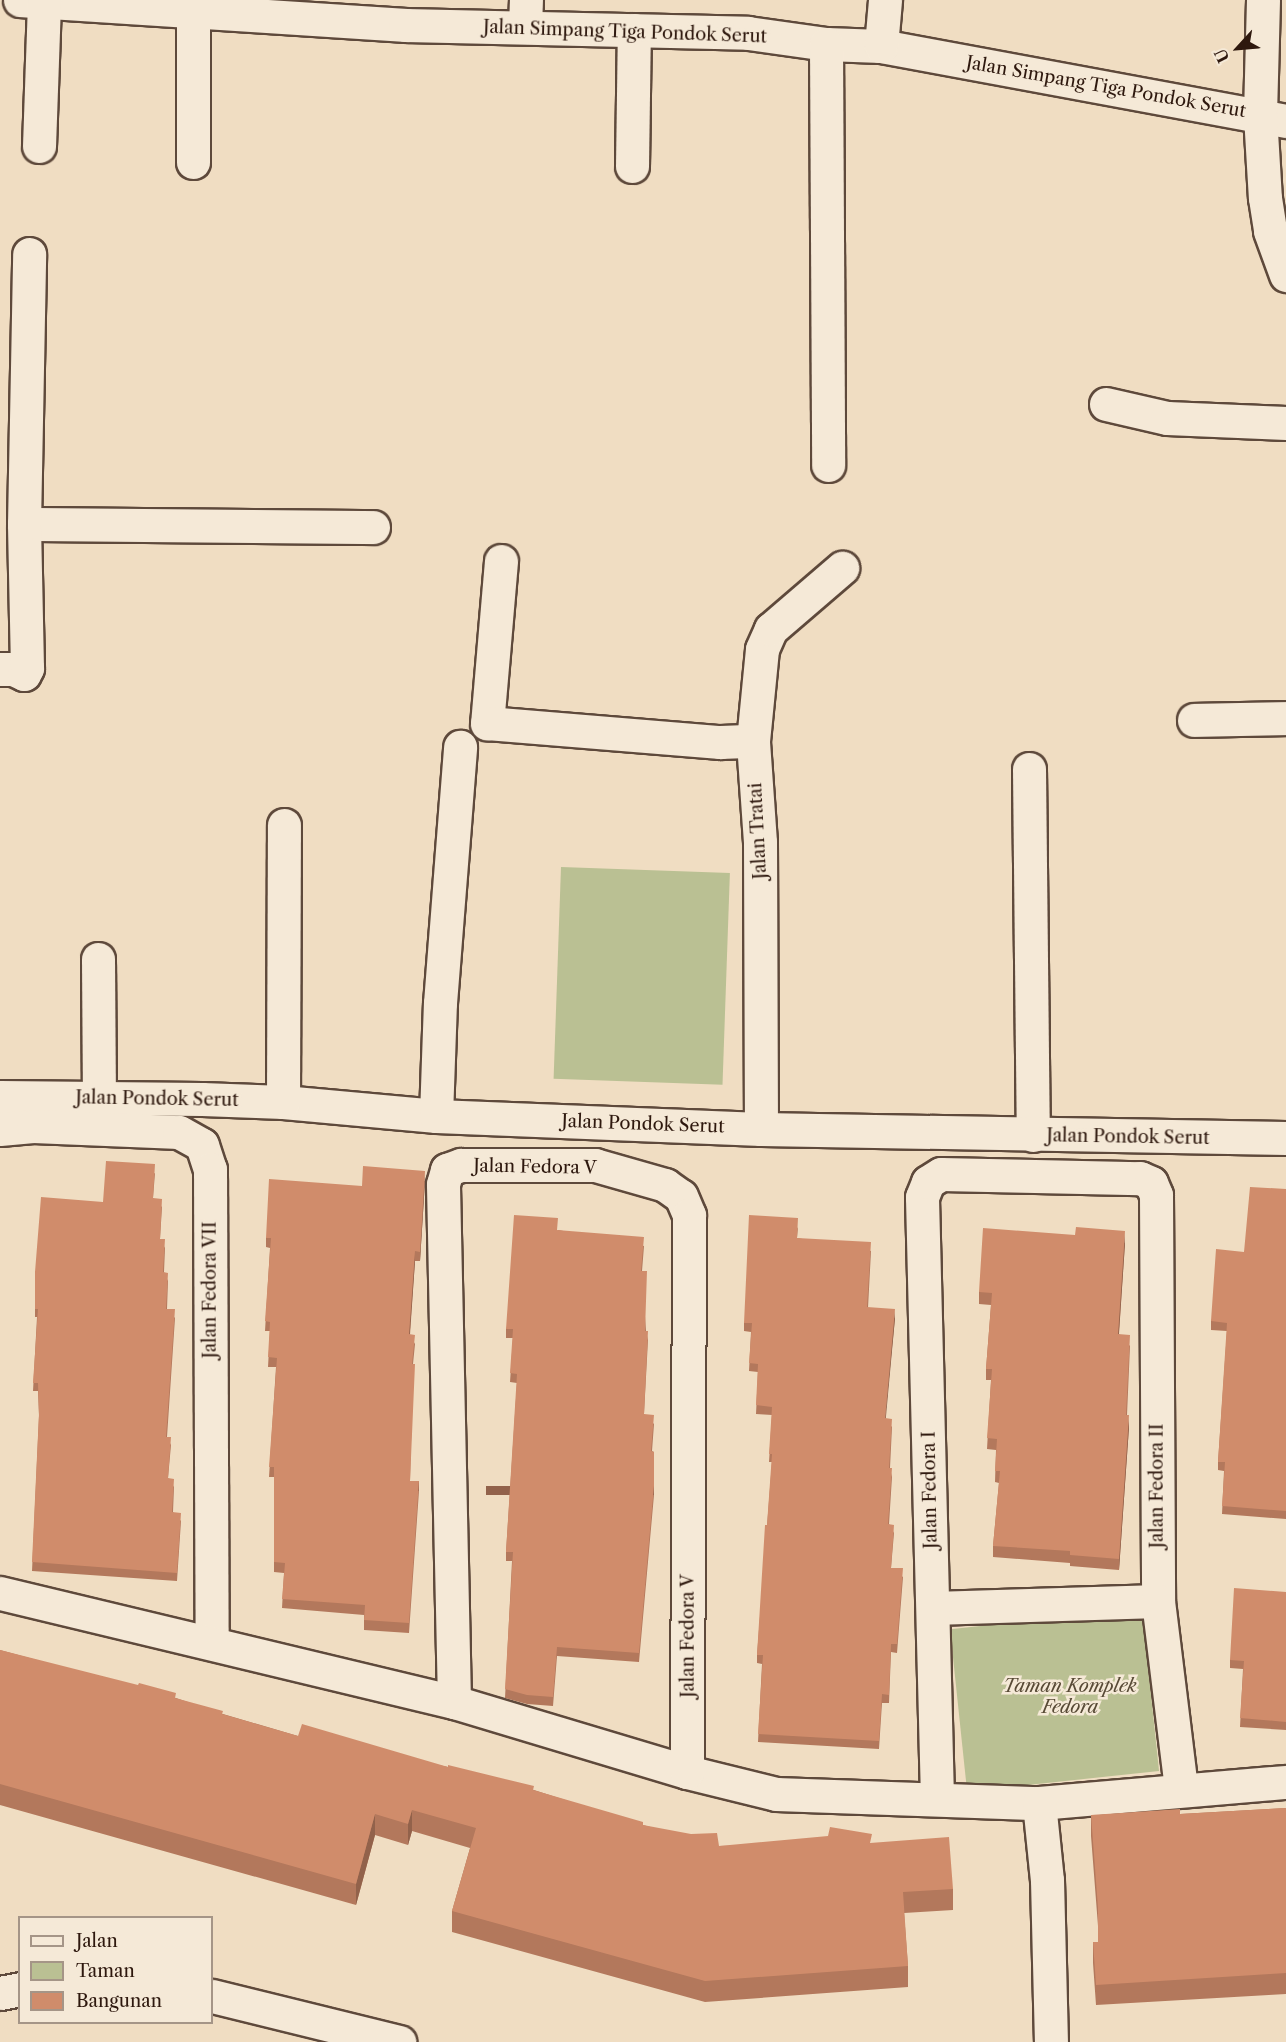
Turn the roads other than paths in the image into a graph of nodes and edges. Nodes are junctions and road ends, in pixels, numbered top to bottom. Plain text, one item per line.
1 (32, 0) edge
2 (885, 0) edge
3 (1263, 0) edge
4 (77, 2) edge
5 (153, 4) edge
6 (194, 11) junction
7 (405, 12) edge
8 (525, 14) edge
9 (634, 30) junction
10 (826, 44) junction
11 (881, 46) junction
12 (1273, 118) edge
13 (39, 146) dead end
14 (193, 162) dead end
15 (632, 166) dead end
16 (28, 254) dead end
17 (1286, 275) edge
18 (13, 339) edge
19 (1106, 404) dead end
20 (1286, 423) edge
21 (828, 465) dead end
22 (24, 524) junction
23 (373, 527) dead end
24 (501, 561) dead end
25 (842, 568) dead end
26 (12, 671) edge
27 (1286, 718) edge
28 (1194, 720) dead end
29 (753, 741) junction
30 (460, 747) dead end
31 (1029, 769) dead end
32 (284, 825) dead end
33 (98, 958) dead end
34 (0, 1097) edge
35 (99, 1098) junction
36 (283, 1102) junction
37 (436, 1116) junction
38 (0, 1129) edge
39 (761, 1129) junction
40 (1033, 1135) junction
41 (1286, 1138) edge
42 (928, 1182) joint
43 (0, 1593) edge
44 (1158, 1601) junction
45 (933, 1608) junction
46 (212, 1643) junction
47 (454, 1702) junction
48 (687, 1772) junction
49 (1286, 1782) edge
50 (1181, 1789) junction
51 (937, 1799) junction
52 (1039, 1803) junction
53 (18, 1989) edge
54 (0, 1993) edge
55 (213, 1996) edge
56 (399, 2042) edge
57 (1051, 2042) edge

1 - 4 street, Jalan Simpang Tiga Pondok Serut
1 - 13 street
2 - 11 street
3 - 12 street
4 - 5 street, Jalan Simpang Tiga Pondok Serut
5 - 6 street, Jalan Simpang Tiga Pondok Serut
6 - 7 street, Jalan Simpang Tiga Pondok Serut
6 - 14 street
7 - 8 street, Jalan Simpang Tiga Pondok Serut
8 - 9 street, Jalan Simpang Tiga Pondok Serut
9 - 10 street, Jalan Simpang Tiga Pondok Serut
9 - 15 street
10 - 11 street, Jalan Simpang Tiga Pondok Serut
10 - 21 street
11 - 12 street, Jalan Simpang Tiga Pondok Serut
12 - 17 street
16 - 18 street
18 - 22 street
19 - 20 street
22 - 23 street
22 - 26 street
24 - 29 street
25 - 29 street, Jalan Tratai
27 - 28 street
29 - 39 street, Jalan Tratai
30 - 37 street
31 - 40 street
32 - 36 street
33 - 35 street
34 - 35 street, Jalan Pondok Serut
35 - 36 street, Jalan Pondok Serut
36 - 37 street, Jalan Pondok Serut
37 - 39 street, Jalan Pondok Serut
38 - 46 street, Jalan Fedora VII
39 - 40 street, Jalan Pondok Serut
40 - 41 street, Jalan Pondok Serut
42 - 44 street, Jalan Fedora II
42 - 45 street, Jalan Fedora I
43 - 46 street
44 - 45 street
44 - 50 street, Jalan Fedora II
45 - 51 street, Jalan Fedora I
46 - 47 street
47 - 48 street
47 - 48 street, Jalan Fedora V
48 - 51 street
49 - 50 street
50 - 52 street
51 - 52 street
52 - 57 street
53 - 54 street
55 - 56 street

